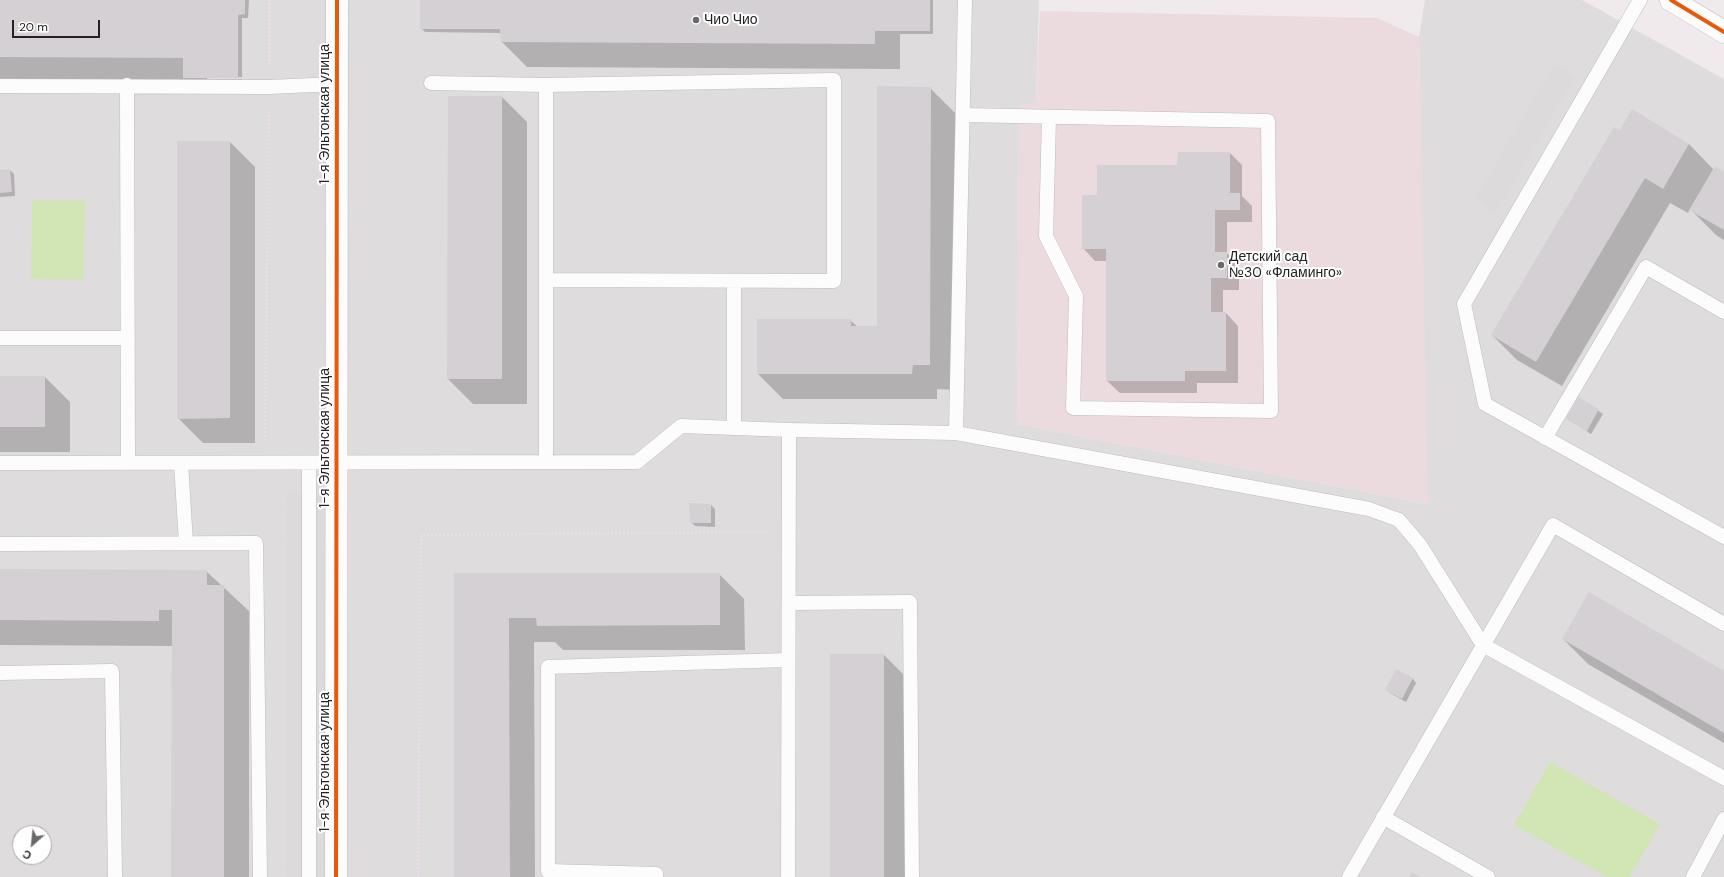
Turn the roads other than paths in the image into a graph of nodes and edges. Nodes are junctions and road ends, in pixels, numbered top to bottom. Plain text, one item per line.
1 (337, 0) edge
2 (965, 0) edge
3 (1640, 0) edge
4 (1671, 0) edge
5 (1724, 32) edge
6 (431, 83) dead end
7 (336, 84) junction
8 (127, 85) junction
9 (546, 85) junction
10 (0, 86) edge
11 (962, 115) junction
12 (1049, 117) junction
13 (546, 280) junction
14 (734, 281) junction
15 (1724, 312) edge
16 (0, 338) edge
17 (128, 338) junction
18 (734, 428) junction
19 (789, 430) junction
20 (956, 433) junction
21 (1545, 438) junction
22 (128, 462) junction
23 (181, 462) junction
24 (546, 462) junction
25 (309, 463) junction
26 (336, 463) junction
27 (0, 464) edge
28 (1724, 538) edge
29 (186, 543) junction
30 (0, 544) edge
31 (789, 603) junction
32 (1724, 624) edge
33 (1483, 646) junction
34 (788, 660) junction
35 (0, 673) edge
36 (1724, 778) edge
37 (1384, 817) junction
38 (1724, 819) edge
39 (115, 877) edge
40 (260, 877) edge
41 (309, 877) edge
42 (336, 877) edge
43 (656, 877) edge
44 (788, 877) edge
45 (912, 877) edge
46 (1349, 877) edge
47 (1488, 877) edge
48 (1693, 877) edge

1 - 7 street, 1-я Эльтонская улица
2 - 11 lane
3 - 21 lane
4 - 5 street
6 - 9 lane
7 - 8 lane
7 - 26 street, 1-я Эльтонская улица
8 - 10 lane
8 - 17 lane
9 - 13 lane
9 - 14 lane
11 - 12 lane
11 - 20 lane
12 - 12 lane
13 - 14 lane
13 - 24 lane
14 - 18 lane
15 - 21 lane
16 - 17 lane
17 - 22 lane
18 - 19 lane
18 - 24 lane
19 - 20 lane
19 - 31 lane
20 - 33 lane
21 - 28 lane
22 - 23 lane
22 - 27 lane
23 - 25 lane
23 - 29 lane
24 - 26 lane
25 - 26 lane
25 - 41 lane
26 - 42 street, 1-я Эльтонская улица
29 - 30 lane
29 - 40 lane
31 - 34 lane
31 - 45 lane
32 - 33 lane
33 - 36 lane
33 - 37 lane
34 - 43 lane
34 - 44 lane
35 - 39 lane
37 - 46 lane
37 - 47 lane
38 - 48 lane

